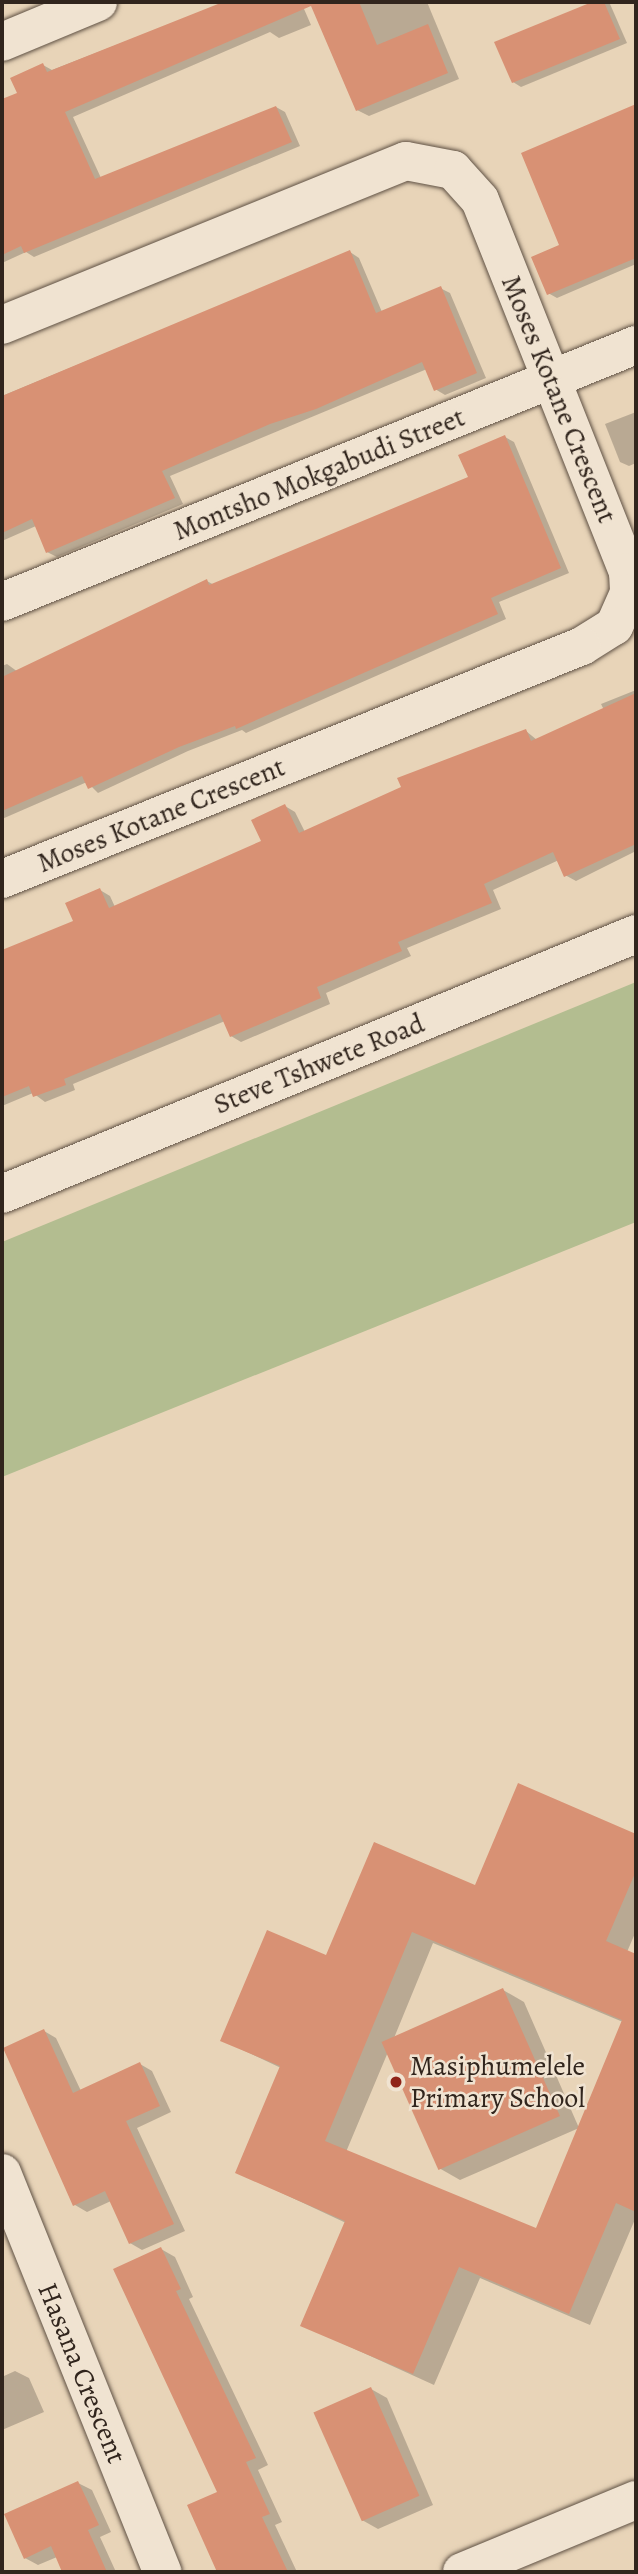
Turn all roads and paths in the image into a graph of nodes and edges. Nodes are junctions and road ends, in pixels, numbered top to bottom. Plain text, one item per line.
1 (98, 2) edge
2 (2, 42) edge
3 (2, 325) edge
4 (636, 345) edge
5 (552, 379) junction
6 (2, 602) edge
7 (2, 879) edge
8 (636, 934) edge
9 (2, 1194) edge
10 (2, 2173) edge
11 (636, 2500) edge
12 (162, 2572) edge
13 (462, 2572) edge

1 - 2 street
3 - 5 street, Moses Kotane Crescent
4 - 5 street, Montsho Mokgabudi Street
5 - 6 street, Montsho Mokgabudi Street
5 - 7 street, Moses Kotane Crescent
8 - 9 street, Steve Tshwete Road
10 - 12 street, Hasana Crescent
11 - 13 street

